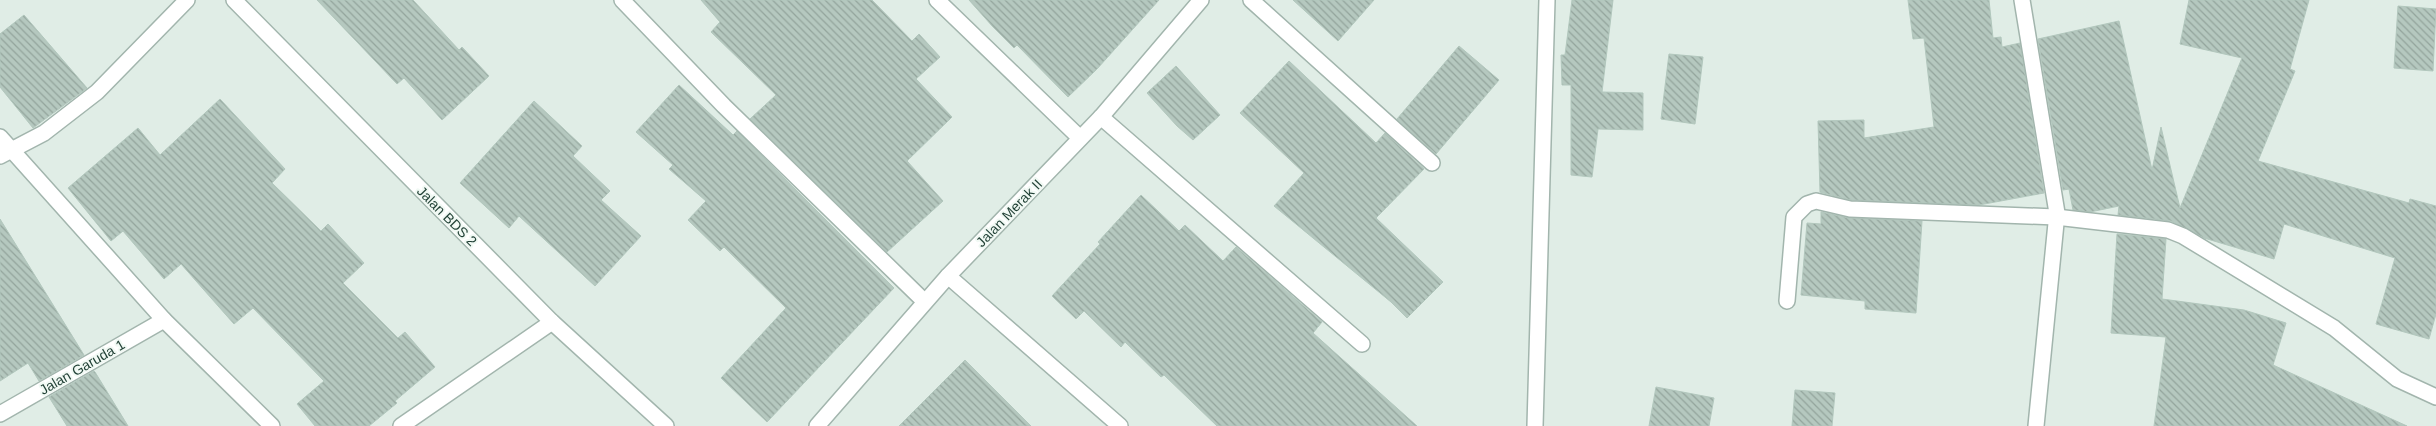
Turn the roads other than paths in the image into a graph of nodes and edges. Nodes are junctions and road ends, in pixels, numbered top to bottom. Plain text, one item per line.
1 (187, 0) edge
2 (234, 0) edge
3 (622, 0) edge
4 (937, 0) edge
5 (1251, 0) edge
6 (1547, 0) edge
7 (2022, 0) edge
8 (1195, 2) edge
9 (1101, 117) junction
10 (0, 137) edge
11 (1080, 138) junction
12 (6, 153) edge
13 (1432, 163) dead end
14 (2056, 217) junction
15 (948, 276) junction
16 (1787, 301) dead end
17 (924, 302) junction
18 (164, 320) junction
19 (552, 322) junction
20 (1362, 344) dead end
21 (2436, 397) edge
22 (0, 414) edge
23 (272, 426) edge
24 (401, 426) edge
25 (666, 426) edge
26 (817, 426) edge
27 (1120, 426) edge
28 (1535, 426) edge
29 (2036, 426) edge

1 - 12 street
2 - 19 street, Jalan BDS 2
3 - 17 street
4 - 11 street
5 - 13 street
6 - 28 street
7 - 14 street
8 - 9 street, Jalan Merak II
9 - 11 street, Jalan Merak II
9 - 20 street
10 - 12 street
11 - 15 street, Jalan Merak II
12 - 18 street
14 - 16 street
14 - 21 street
14 - 29 street
15 - 17 street, Jalan Merak II
15 - 27 street
17 - 26 street, Jalan Merak II
18 - 22 street, Jalan Garuda 1
18 - 23 street
19 - 24 street
19 - 25 street, Jalan BDS 2

